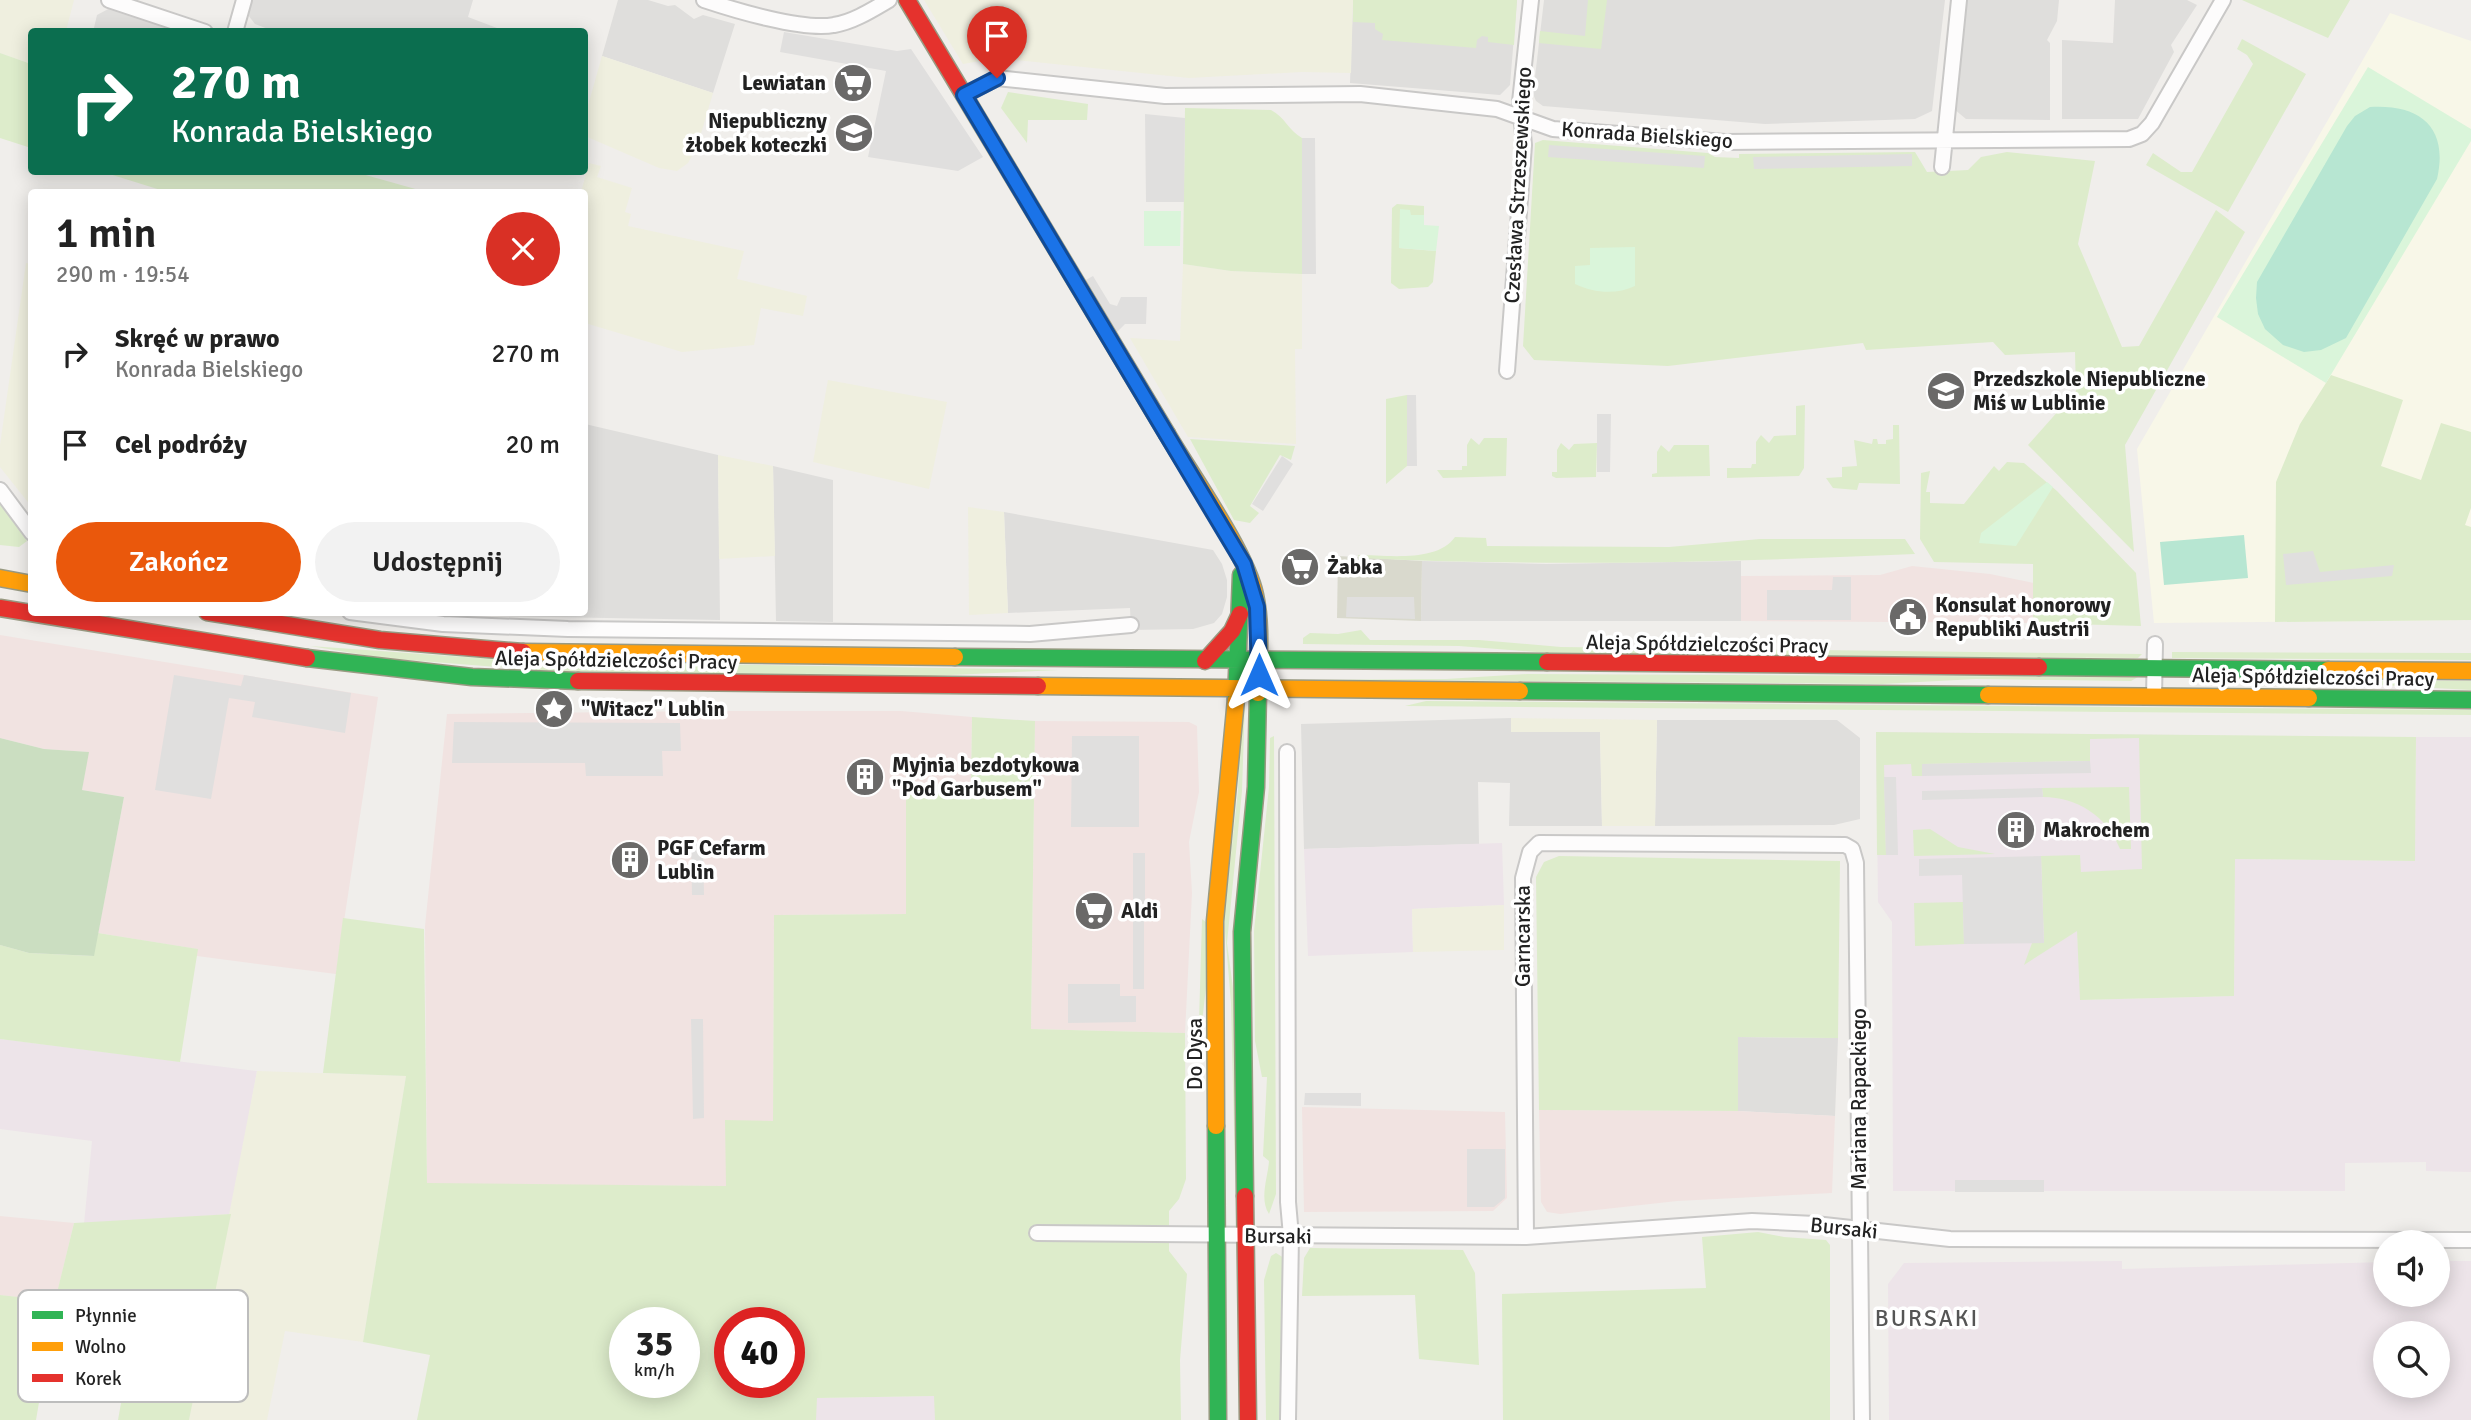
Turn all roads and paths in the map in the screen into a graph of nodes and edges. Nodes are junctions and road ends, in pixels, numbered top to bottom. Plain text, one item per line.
1 (109, 0) edge
2 (244, 0) edge
3 (704, 0) edge
4 (889, 0) edge
5 (907, 0) edge
6 (1531, 0) edge
7 (1959, 0) edge
8 (2223, 0) edge
9 (193, 28) edge
10 (240, 28) edge
11 (964, 95) junction
12 (1520, 115) junction
13 (1945, 138) junction
14 (1942, 167) dead end
15 (1507, 371) dead end
16 (0, 490) edge
17 (28, 528) edge
18 (1236, 550) junction
19 (0, 578) edge
20 (28, 583) edge
21 (0, 607) edge
22 (1242, 610) junction
23 (28, 612) edge
24 (55, 616) edge
25 (233, 616) edge
26 (381, 616) edge
27 (1131, 625) dead end
28 (568, 629) junction
29 (2155, 644) dead end
30 (569, 653) junction
31 (1205, 661) junction
32 (1239, 661) junction
33 (1259, 661) junction
34 (2155, 668) junction
35 (2471, 671) edge
36 (1237, 690) junction
37 (1259, 690) junction
38 (2154, 697) junction
39 (2471, 700) edge
40 (1287, 752) dead end
41 (1856, 863) joint
42 (1860, 1230) junction
43 (1037, 1233) dead end
44 (1217, 1235) junction
45 (1246, 1236) junction
46 (1291, 1236) junction
47 (1526, 1237) junction
48 (2471, 1240) edge
49 (1218, 1420) edge
50 (1248, 1420) edge
51 (1288, 1420) edge
52 (1862, 1420) edge

1 - 9 street
2 - 10 street
3 - 4 street
5 - 11 main road
6 - 12 street, Czesława Strzeszewskiego
7 - 13 street
8 - 13 street, Konrada Bielskiego
11 - 12 street, Konrada Bielskiego
11 - 18 main road
12 - 13 street, Konrada Bielskiego
12 - 15 street, Czesława Strzeszewskiego
13 - 14 street
16 - 17 street
18 - 22 main road
18 - 33 main road
19 - 20 main road
21 - 23 main road, Aleja Spółdzielczości Pracy
22 - 31 main road
22 - 32 main road
24 - 36 main road, Aleja Spółdzielczości Pracy
25 - 30 main road, Aleja Spółdzielczości Pracy
26 - 28 street
27 - 28 street
28 - 30 street
29 - 34 street
30 - 31 main road, Aleja Spółdzielczości Pracy
31 - 32 main road, Aleja Spółdzielczości Pracy
32 - 33 main road, Aleja Spółdzielczości Pracy
32 - 36 main road
33 - 34 main road, Aleja Spółdzielczości Pracy
33 - 37 main road
34 - 35 main road, Aleja Spółdzielczości Pracy
34 - 38 street
36 - 37 main road, Aleja Spółdzielczości Pracy
36 - 44 main road, Do Dysa
37 - 38 main road, Aleja Spółdzielczości Pracy
37 - 45 main road
38 - 39 main road, Aleja Spółdzielczości Pracy
40 - 46 street
41 - 42 street, Mariana Rapackiego
41 - 47 street, Garncarska
42 - 47 street, Bursaki
42 - 48 street, Bursaki
42 - 52 street, Mariana Rapackiego
43 - 44 street, Bursaki
44 - 45 street, Bursaki
44 - 49 main road, Do Dysa
45 - 46 street, Bursaki
45 - 50 main road
46 - 47 street, Bursaki
46 - 51 street

